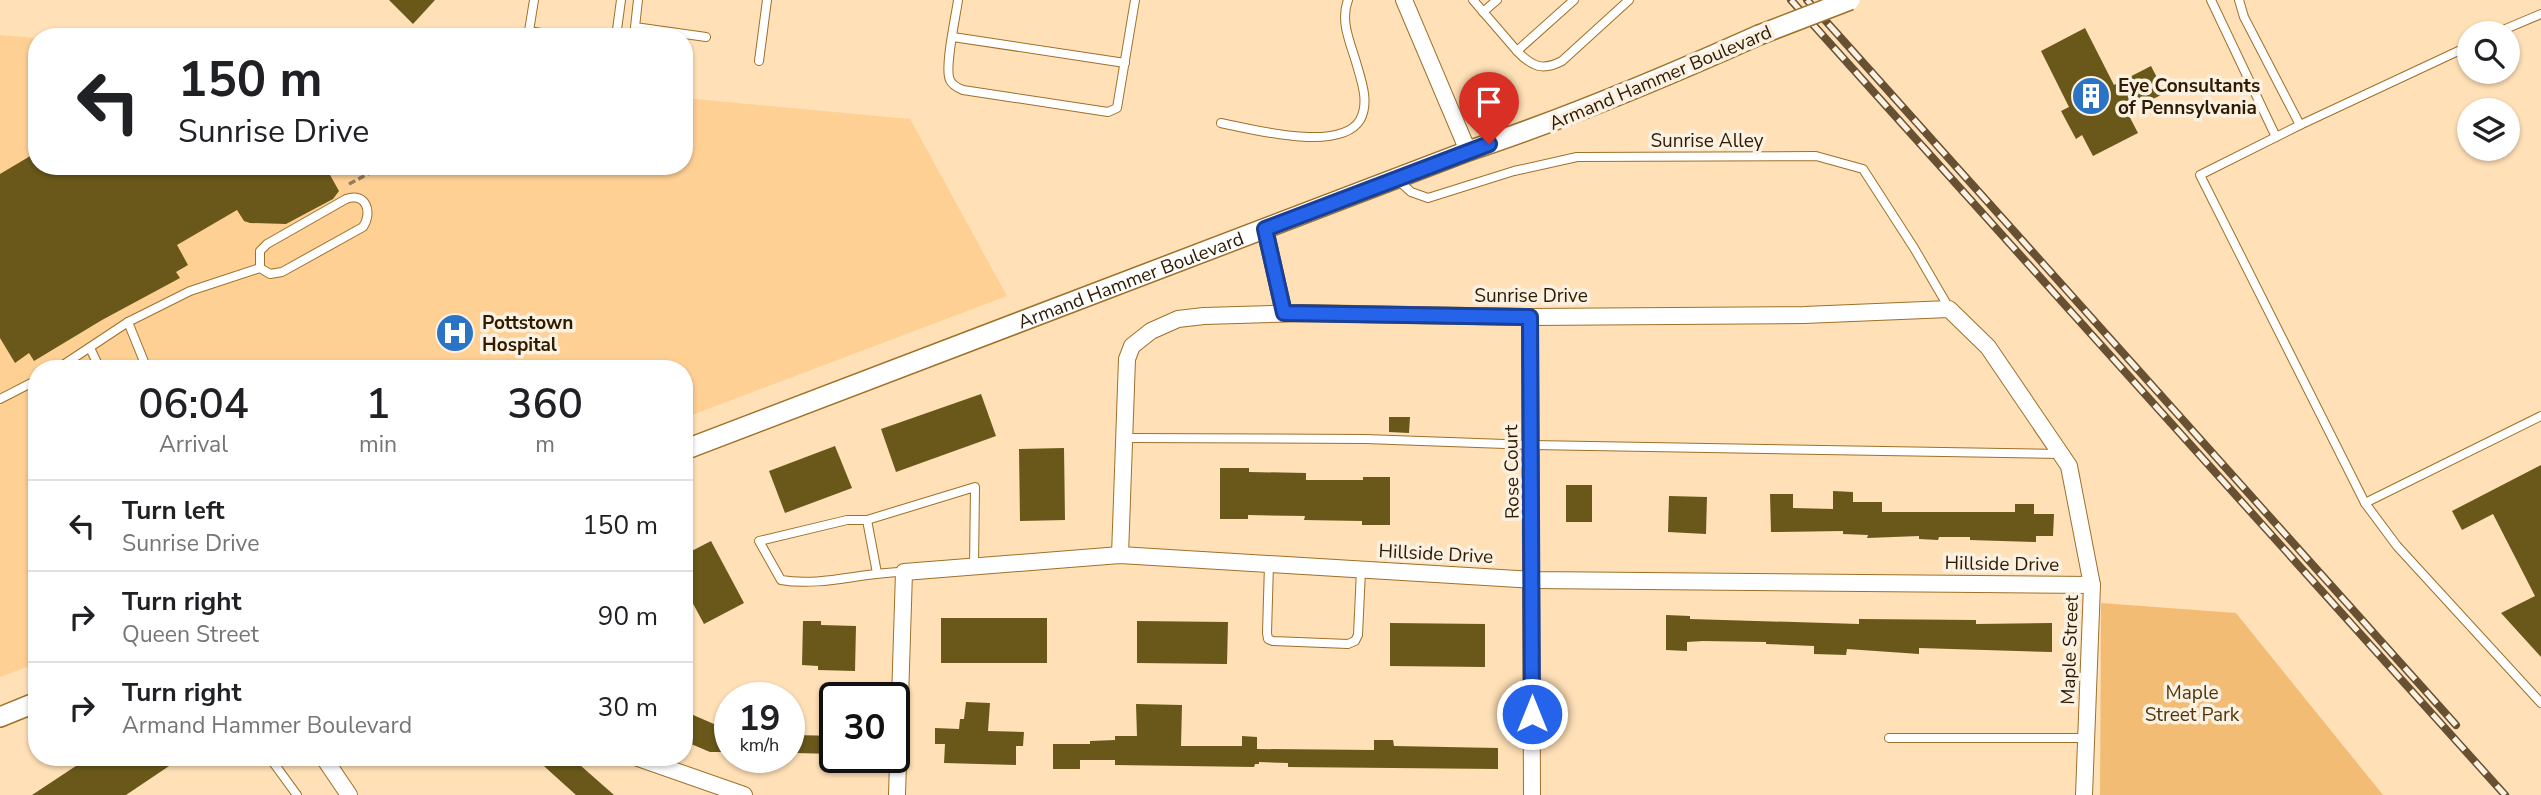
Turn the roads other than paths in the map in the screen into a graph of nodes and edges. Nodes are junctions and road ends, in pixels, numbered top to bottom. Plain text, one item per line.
1 (534, 0) edge
2 (621, 0) edge
3 (638, 0) edge
4 (767, 0) edge
5 (958, 0) edge
6 (1135, 0) edge
7 (1348, 0) edge
8 (1404, 0) edge
9 (1473, 0) edge
10 (1497, 0) edge
11 (1574, 0) edge
12 (1629, 0) edge
13 (1850, 0) edge
14 (2211, 0) edge
15 (2239, 0) edge
16 (1483, 12) junction
17 (2541, 15) edge
18 (2520, 23) edge
19 (529, 28) edge
20 (617, 28) edge
21 (642, 28) edge
22 (693, 35) edge
23 (706, 37) dead end
24 (953, 37) junction
25 (1517, 51) junction
26 (2457, 52) edge
27 (759, 61) dead end
28 (1125, 63) junction
29 (1221, 123) dead end
30 (2300, 125) junction
31 (2276, 137) junction
32 (1468, 151) junction
33 (1396, 178) junction
34 (1265, 229) junction
35 (260, 268) junction
36 (1950, 309) junction
37 (1284, 313) junction
38 (1530, 317) junction
39 (128, 322) junction
40 (90, 348) junction
41 (71, 360) edge
42 (96, 360) edge
43 (143, 360) edge
44 (28, 385) edge
45 (0, 399) edge
46 (2541, 416) edge
47 (1124, 438) junction
48 (1532, 445) junction
49 (693, 447) edge
50 (2065, 460) junction
51 (2365, 503) junction
52 (867, 520) junction
53 (1120, 555) junction
54 (1269, 564) junction
55 (974, 567) junction
56 (1361, 570) junction
57 (904, 572) junction
58 (877, 573) junction
59 (1533, 580) junction
60 (2092, 585) junction
61 (2541, 704) edge
62 (28, 706) edge
63 (0, 717) edge
64 (1889, 738) dead end
65 (2087, 738) junction
66 (276, 766) edge
67 (329, 766) edge
68 (661, 766) edge
69 (297, 795) edge
70 (349, 795) edge
71 (744, 795) edge
72 (897, 795) edge
73 (1532, 795) edge
74 (2084, 795) edge

1 - 19 lane
2 - 20 lane
3 - 21 lane
4 - 27 lane
5 - 24 lane
6 - 28 lane
7 - 29 lane
8 - 32 street
9 - 16 lane
10 - 16 lane
11 - 25 lane
12 - 25 lane
13 - 32 street, Armand Hammer Boulevard, bridge
14 - 31 lane
15 - 30 lane
16 - 25 lane
17 - 18 lane
22 - 23 lane
24 - 28 lane
24 - 28 lane
26 - 30 lane
30 - 31 lane
31 - 51 lane
32 - 33 street, Armand Hammer Boulevard
33 - 34 street, Armand Hammer Boulevard
33 - 36 lane, Sunrise Alley
34 - 37 street
34 - 49 street, Armand Hammer Boulevard
35 - 35 lane
35 - 39 lane
36 - 38 street, Sunrise Drive
36 - 50 street
37 - 38 street, Sunrise Drive
37 - 47 street, Sunrise Drive
38 - 48 street, Rose Court
39 - 40 lane
39 - 43 lane
40 - 41 lane
40 - 42 lane
44 - 45 lane
46 - 51 lane
47 - 48 lane
47 - 53 street, Sunrise Drive
48 - 50 lane
48 - 59 street, Rose Court
50 - 60 street, Maple Street
51 - 61 lane
52 - 55 lane
52 - 58 lane
52 - 58 lane
53 - 54 street, Hillside Drive
53 - 55 street, Hillside Drive
54 - 56 street, Hillside Drive
54 - 56 lane
55 - 57 street, Hillside Drive
56 - 59 street, Hillside Drive
57 - 58 lane
57 - 72 street
59 - 60 street, Hillside Drive
59 - 73 street, Rose Court
60 - 65 street, Maple Street
62 - 63 street
64 - 65 lane
65 - 74 street, Maple Street
66 - 69 lane
67 - 70 street
68 - 71 street

